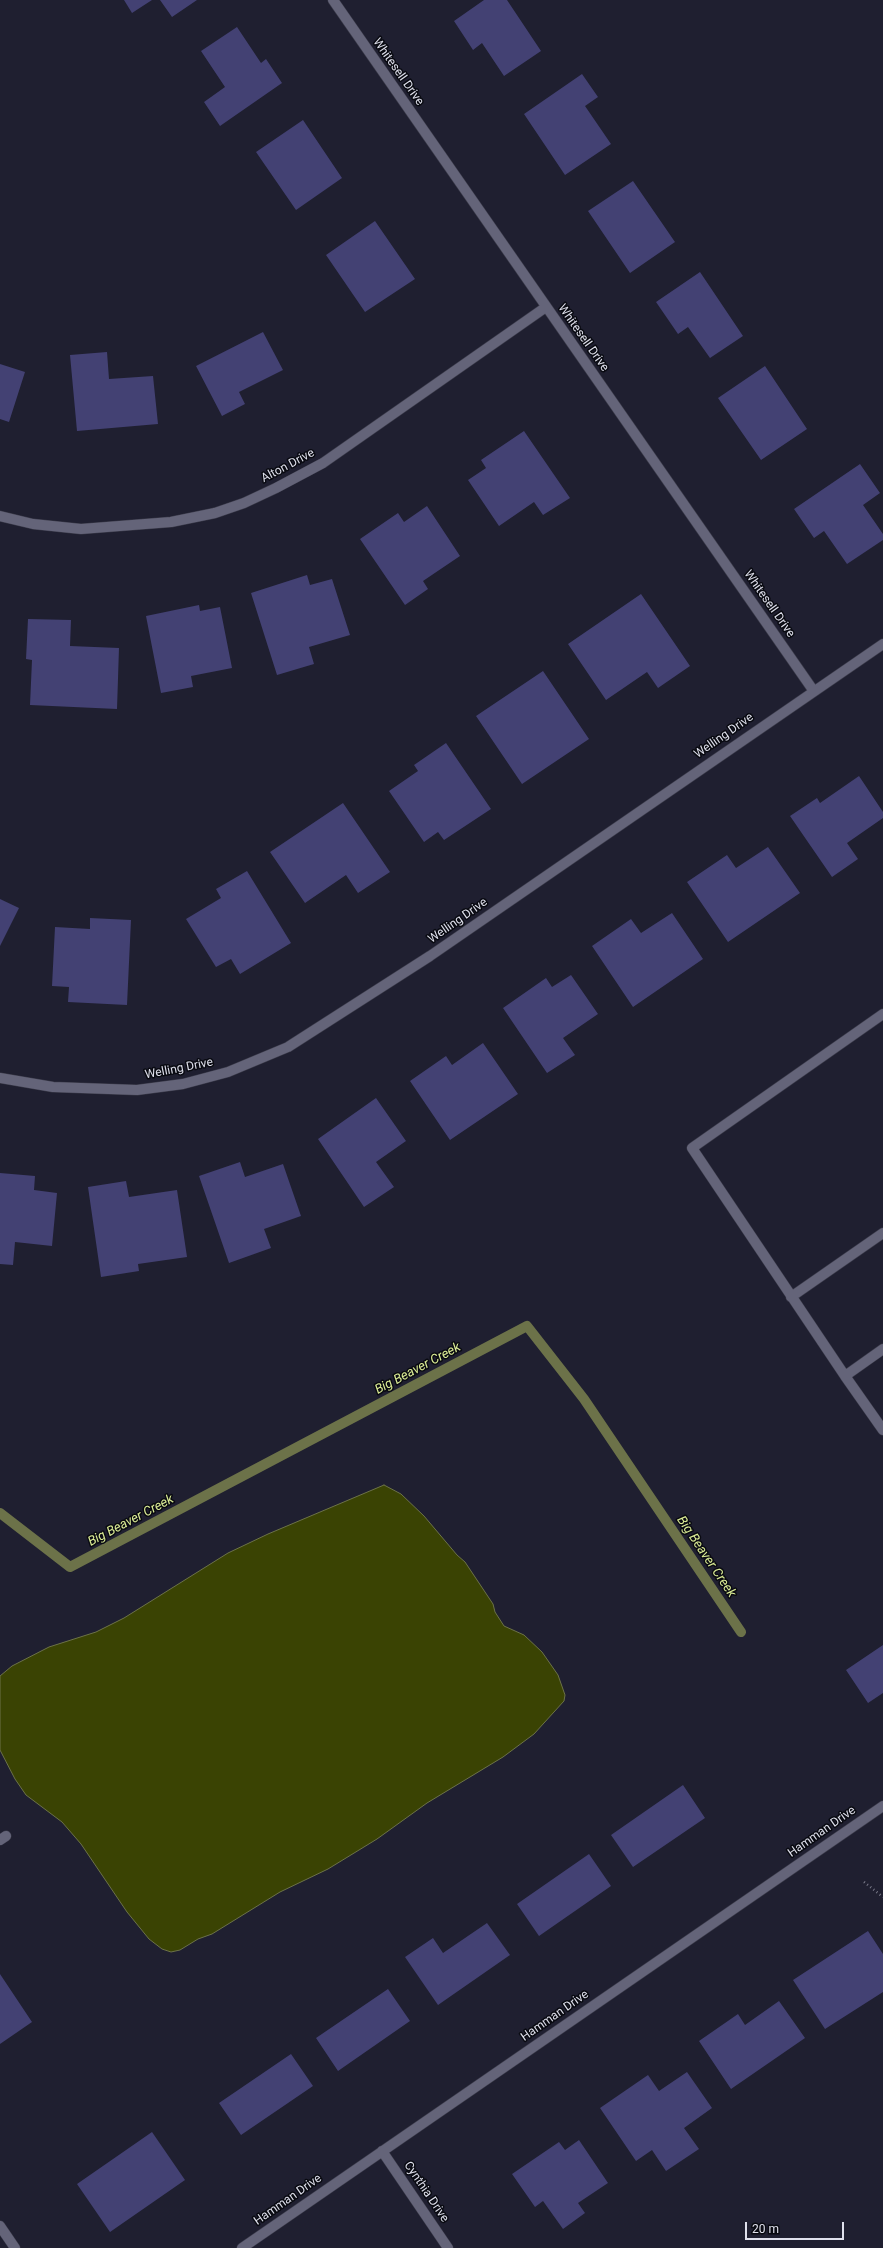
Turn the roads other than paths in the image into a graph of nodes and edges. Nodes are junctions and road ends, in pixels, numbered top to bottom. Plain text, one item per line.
1 (333, 0) edge
2 (546, 307) junction
3 (0, 516) edge
4 (883, 644) edge
5 (813, 690) junction
6 (883, 1014) edge
7 (0, 1078) edge
8 (883, 1233) edge
9 (791, 1297) junction
10 (883, 1349) edge
11 (845, 1376) junction
12 (883, 1430) edge
13 (883, 1806) edge
14 (382, 2151) junction
15 (0, 2226) edge
16 (15, 2248) edge
17 (242, 2248) edge
18 (448, 2248) edge

1 - 2 street, Whitesell Drive
2 - 3 street, Alton Drive
2 - 5 street, Whitesell Drive
4 - 5 street, Welling Drive
5 - 7 street, Welling Drive
6 - 9 street
8 - 9 street
9 - 11 street
10 - 11 street
11 - 12 street
13 - 14 street, Hamman Drive
14 - 17 street, Hamman Drive
14 - 18 street, Cynthia Drive
15 - 16 street

